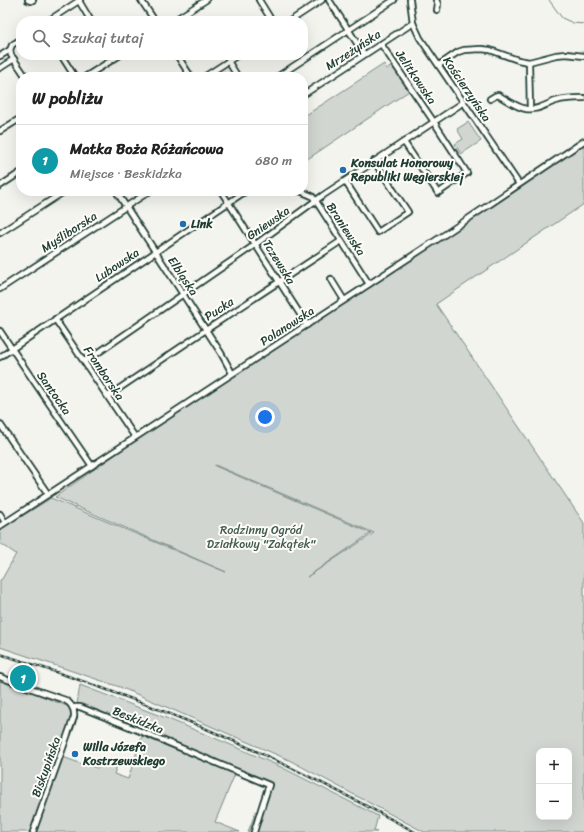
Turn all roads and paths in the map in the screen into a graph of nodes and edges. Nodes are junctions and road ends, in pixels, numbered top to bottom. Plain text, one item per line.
1 (28, 0) edge
2 (33, 0) edge
3 (141, 0) edge
4 (206, 0) edge
5 (259, 0) edge
6 (322, 0) edge
7 (330, 0) edge
8 (394, 0) edge
9 (410, 0) edge
10 (436, 0) edge
11 (79, 1) edge
12 (437, 10) dead end
13 (56, 16) edge
14 (88, 16) edge
15 (152, 16) edge
16 (181, 16) edge
17 (269, 16) edge
18 (298, 16) edge
19 (413, 23) junction
20 (349, 30) junction
21 (16, 43) edge
22 (381, 44) junction
23 (10, 50) junction
24 (364, 54) junction
25 (0, 56) edge
26 (584, 56) edge
27 (308, 57) edge
28 (14, 59) junction
29 (64, 60) edge
30 (110, 60) edge
31 (179, 60) edge
32 (231, 60) edge
33 (303, 60) edge
34 (228, 62) junction
35 (529, 62) junction
36 (439, 66) junction
37 (0, 68) edge
38 (23, 72) edge
39 (72, 72) edge
40 (92, 72) edge
41 (188, 72) edge
42 (212, 72) edge
43 (235, 72) edge
44 (285, 72) edge
45 (308, 92) edge
46 (584, 98) edge
47 (490, 99) dead end
48 (464, 102) junction
49 (530, 109) junction
50 (16, 121) edge
51 (434, 122) junction
52 (0, 131) edge
53 (584, 141) edge
54 (404, 142) junction
55 (374, 161) junction
56 (16, 175) edge
57 (345, 181) junction
58 (519, 184) junction
59 (0, 186) edge
60 (308, 194) edge
61 (57, 196) edge
62 (119, 196) edge
63 (142, 196) edge
64 (224, 196) edge
65 (238, 196) edge
66 (316, 201) junction
67 (228, 202) junction
68 (126, 207) junction
69 (0, 233) edge
70 (341, 241) junction
71 (256, 244) junction
72 (155, 252) junction
73 (331, 279) dead end
74 (279, 282) junction
75 (369, 284) junction
76 (0, 289) edge
77 (183, 294) junction
78 (344, 300) junction
79 (55, 319) junction
80 (307, 325) junction
81 (206, 330) junction
82 (0, 331) edge
83 (12, 349) junction
84 (0, 357) edge
85 (84, 361) junction
86 (232, 373) junction
87 (108, 396) junction
88 (0, 424) edge
89 (135, 437) junction
90 (92, 466) junction
91 (48, 494) junction
92 (0, 514) edge
93 (5, 522) junction
94 (0, 526) edge
95 (0, 677) edge
96 (73, 708) junction
97 (33, 832) edge
98 (254, 832) edge

1 - 2 street
3 - 15 street
4 - 16 street
5 - 17 street
6 - 18 street
7 - 20 street
8 - 20 street
9 - 19 street, Kościerzyńska
10 - 12 street
11 - 13 street
11 - 14 street
19 - 22 street, Mrzeżyńska
19 - 36 street, Kościerzyńska
20 - 24 street
20 - 27 street
21 - 23 street
22 - 24 street, Mrzeżyńska
22 - 51 street, Jelitkowska
23 - 25 street
23 - 28 street
24 - 45 street, Mrzeżyńska
26 - 35 street
28 - 37 street
28 - 38 street
29 - 39 street
30 - 40 street
31 - 41 street
32 - 34 street
33 - 44 street
34 - 42 street
34 - 43 street
35 - 36 street
35 - 49 street
36 - 48 street, Kościerzyńska
46 - 49 street
47 - 49 street
48 - 51 street, Gniewska
48 - 58 street, Kościerzyńska
50 - 52 street
51 - 54 street, Gniewska
51 - 54 street, Jelitkowska
53 - 58 street, Polanowska
54 - 55 street, Gniewska
55 - 57 street, Gniewska
55 - 57 street
56 - 59 street
57 - 66 street, Gniewska
58 - 75 street, Polanowska
60 - 66 street, Braniewska
61 - 69 street
62 - 68 street, Elbląska
63 - 68 street, Myśliborska
64 - 67 street, Tczewska
65 - 67 street, Lubowska
66 - 70 street, Braniewska
66 - 71 street, Gniewska
67 - 71 street, Tczewska
67 - 72 street, Lubowska
68 - 72 street, Elbląska
68 - 76 street, Myśliborska
70 - 74 street, Pucka
70 - 75 street, Braniewska
71 - 74 street, Tczewska
71 - 77 street, Gniewska
72 - 77 street, Elbląska
72 - 79 street, Lubowska
73 - 78 street
74 - 80 street, Tczewska
74 - 81 street, Pucka
75 - 78 street, Polanowska
77 - 81 street, Elbląska
77 - 85 street, Gniewska
78 - 80 street, Polanowska
79 - 83 street, Lubowska
79 - 85 street, Fromborska
80 - 86 street, Polanowska
81 - 86 street, Elbląska
81 - 87 street, Pucka
82 - 83 street, Santocka
83 - 84 street, Lubowska
83 - 90 street, Santocka
85 - 87 street, Fromborska
86 - 89 street, Polanowska
87 - 89 street, Fromborska
88 - 91 street
89 - 90 street, Polanowska
90 - 91 street, Polanowska
91 - 93 street, Polanowska
92 - 93 street
93 - 94 street, Polanowska
95 - 96 street, Beskidzka
96 - 97 street, Biskupińska
96 - 98 street, Beskidzka

